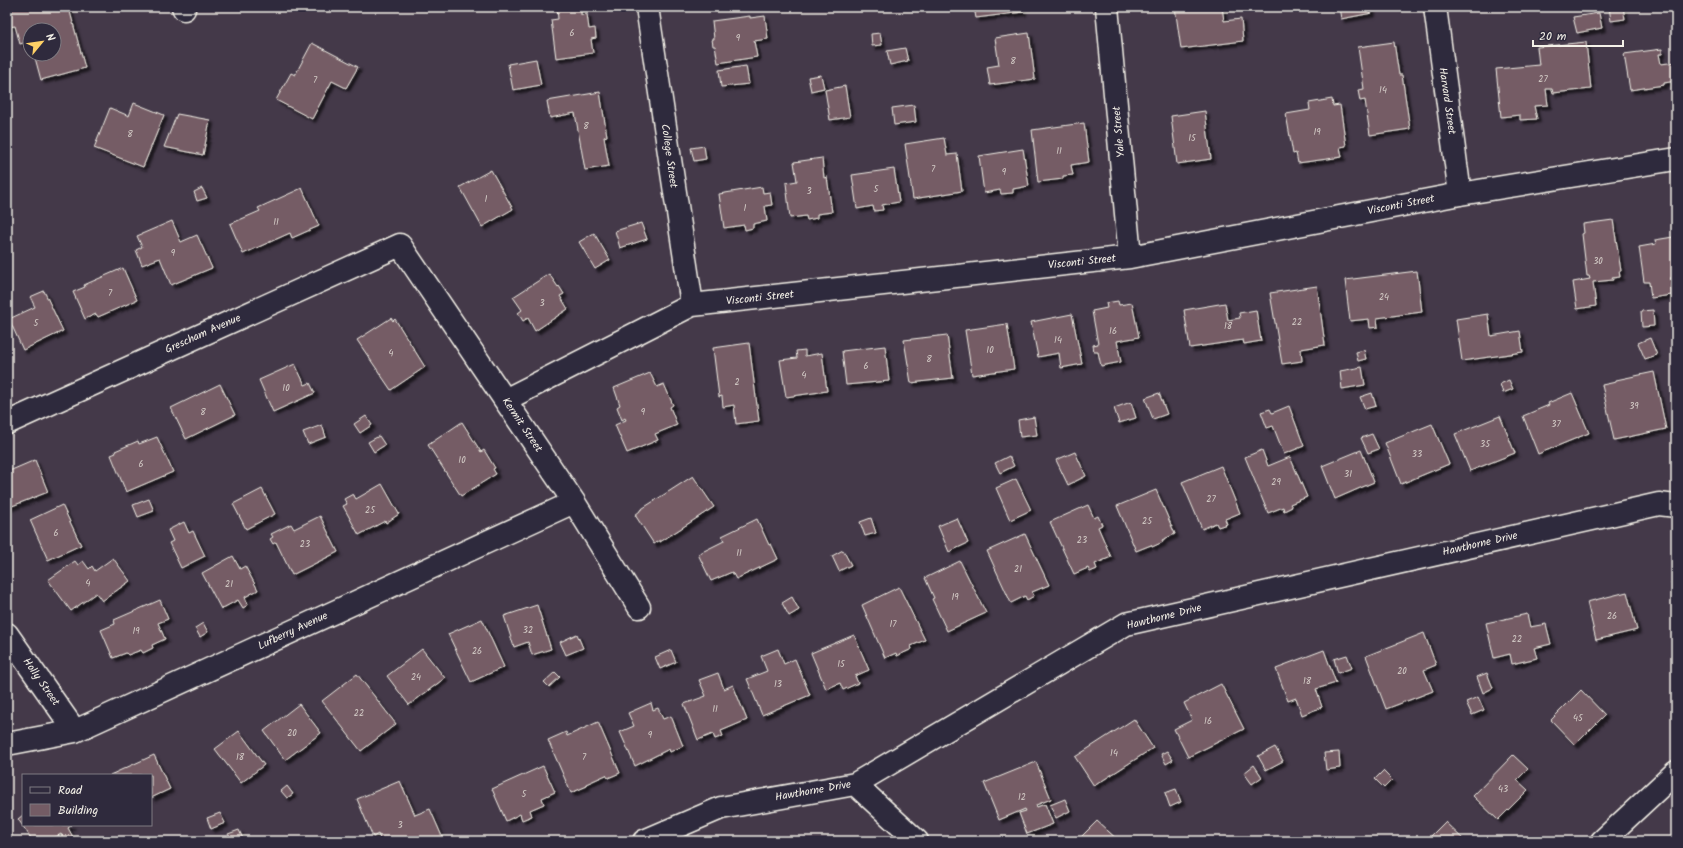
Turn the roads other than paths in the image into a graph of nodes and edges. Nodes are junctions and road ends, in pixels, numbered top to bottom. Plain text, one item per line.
1 (647, 7) edge
2 (1107, 7) edge
3 (1434, 7) edge
4 (1676, 159) edge
5 (1460, 194) junction
6 (400, 245) joint
7 (1130, 257) junction
8 (692, 305) junction
9 (504, 400) junction
10 (7, 423) edge
11 (574, 502) junction
12 (1676, 506) edge
13 (639, 608) dead end
14 (7, 634) edge
15 (74, 731) junction
16 (7, 744) edge
17 (1676, 772) edge
18 (856, 784) junction
19 (644, 841) edge
20 (917, 841) edge
21 (1602, 841) edge

1 - 8 street, College Street
2 - 7 street, Yale Street
3 - 5 street, Harvard Street
4 - 5 street, Visconti Street
5 - 7 street, Visconti Street
6 - 9 street, Kermit Street
6 - 10 street, Grescham Avenue
7 - 8 street, Visconti Street
8 - 9 street, Visconti Street
9 - 11 street, Kermit Street
11 - 13 street, Kermit Street
11 - 15 street, Lufberry Avenue
12 - 18 street, Hawthorne Drive
14 - 15 street, Holly Street
15 - 16 street, Lufberry Avenue
17 - 21 street
18 - 19 street, Hawthorne Drive
18 - 20 street

